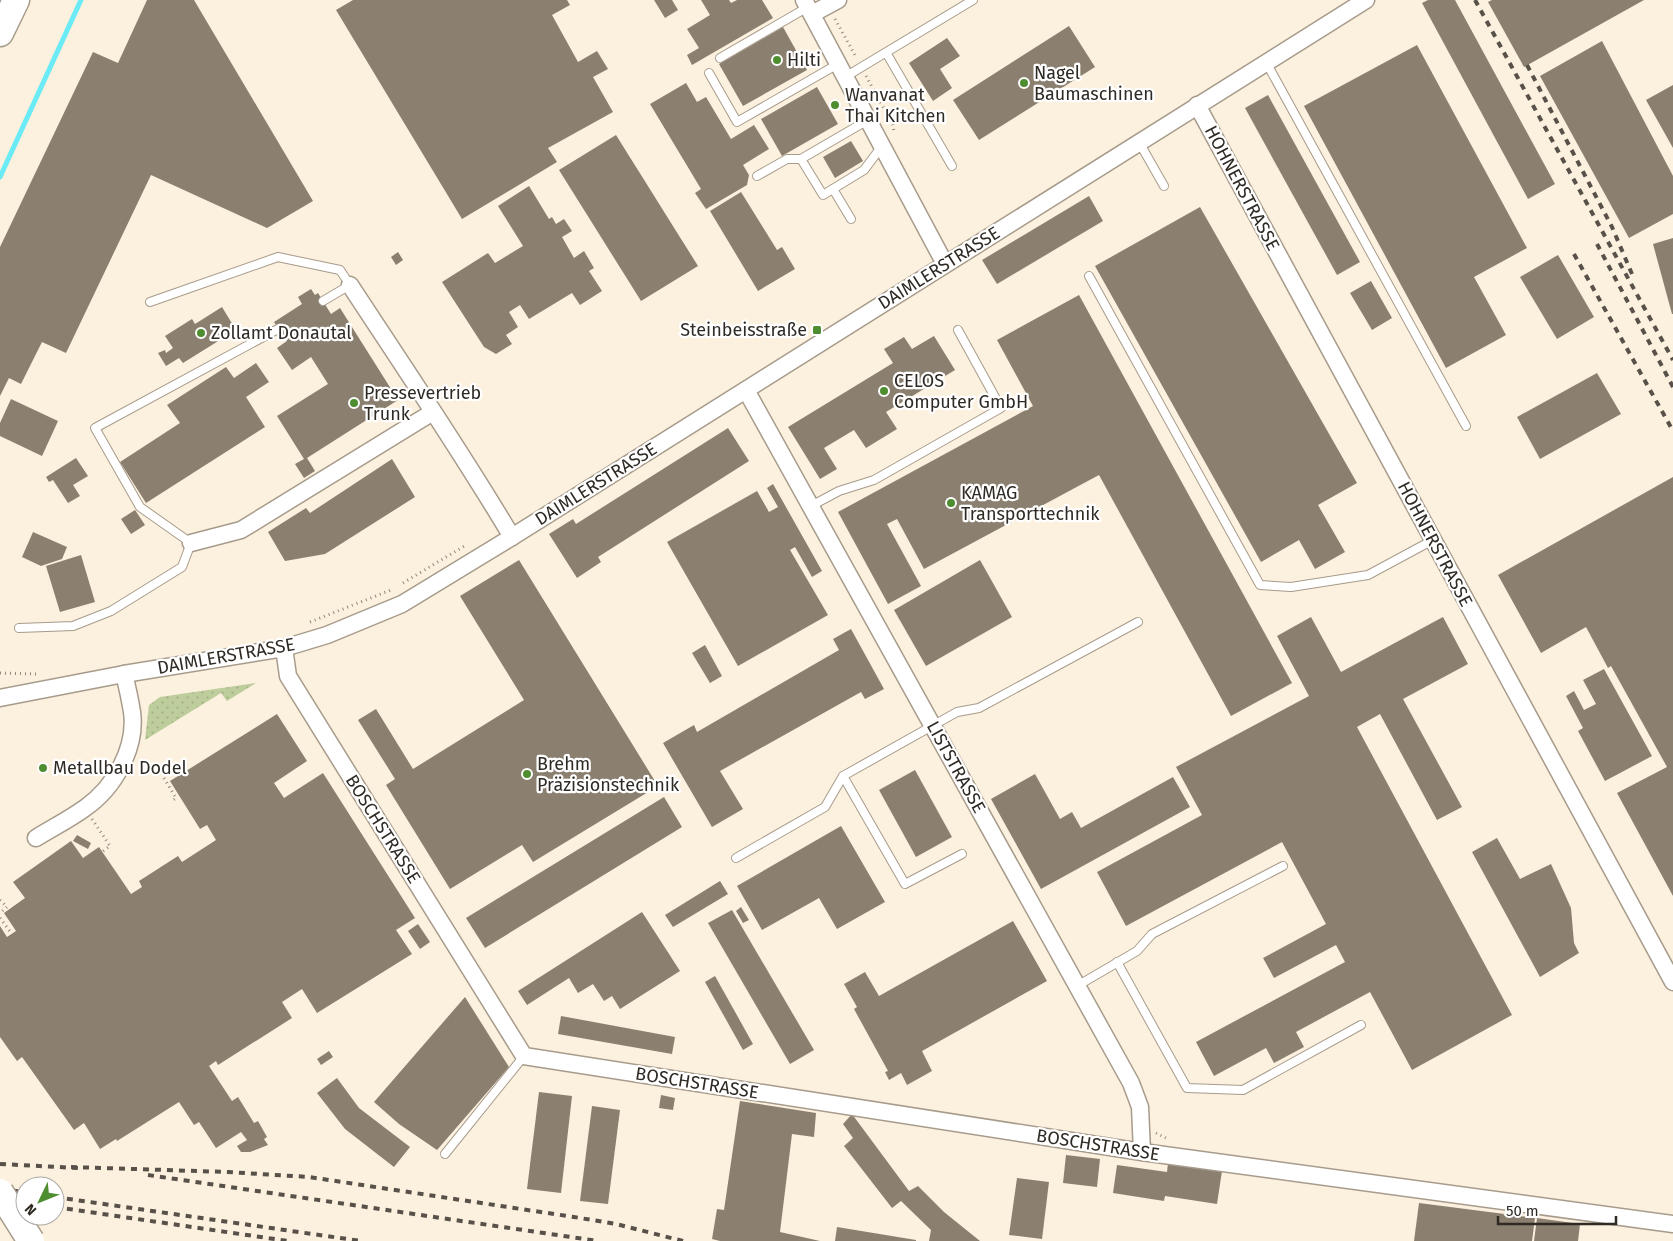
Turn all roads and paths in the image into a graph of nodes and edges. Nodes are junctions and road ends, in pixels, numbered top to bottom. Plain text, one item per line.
1 (16, 0) edge
2 (838, 0) edge
3 (973, 0) edge
4 (1366, 0) edge
5 (808, 7) edge
6 (0, 33) edge
7 (886, 54) junction
8 (720, 58) dead end
9 (1266, 62) junction
10 (842, 70) junction
11 (708, 73) dead end
12 (1197, 105) junction
13 (868, 120) junction
14 (1139, 142) junction
15 (885, 153) junction
16 (801, 159) junction
17 (952, 166) dead end
18 (757, 176) dead end
19 (1164, 186) dead end
20 (833, 189) junction
21 (851, 219) dead end
22 (945, 264) junction
23 (1089, 276) dead end
24 (350, 285) junction
25 (323, 301) dead end
26 (150, 302) dead end
27 (278, 329) dead end
28 (958, 330) dead end
29 (746, 390) junction
30 (432, 412) junction
31 (1466, 426) dead end
32 (811, 506) junction
33 (512, 538) junction
34 (1433, 540) junction
35 (473, 541) dead end
36 (191, 544) junction
37 (1138, 622) dead end
38 (303, 625) dead end
39 (19, 628) dead end
40 (284, 648) junction
41 (0, 673) edge
42 (37, 674) dead end
43 (124, 674) junction
44 (0, 698) edge
45 (932, 726) junction
46 (842, 776) junction
47 (164, 778) dead end
48 (171, 802) dead end
49 (85, 808) junction
50 (36, 838) dead end
51 (102, 852) dead end
52 (962, 854) dead end
53 (736, 858) dead end
54 (1283, 866) dead end
55 (0, 900) edge
56 (0, 913) edge
57 (0, 918) edge
58 (12, 934) dead end
59 (1117, 962) junction
60 (1673, 982) edge
61 (1077, 986) junction
62 (1361, 1025) dead end
63 (524, 1056) junction
64 (1141, 1126) junction
65 (1172, 1141) dead end
66 (1142, 1152) junction
67 (445, 1154) dead end
68 (0, 1192) edge
69 (1673, 1224) edge
70 (31, 1241) edge

1 - 6 main road
2 - 5 street
3 - 7 lane
4 - 9 street, DAIMLERSTRASSE
5 - 8 lane
5 - 10 street
7 - 10 lane
7 - 17 lane
9 - 12 street, DAIMLERSTRASSE
9 - 31 lane
10 - 11 lane
10 - 13 street
12 - 14 street, DAIMLERSTRASSE
12 - 34 street, HOHNERSTRASSE
13 - 15 street
13 - 16 lane
14 - 19 lane
14 - 22 street, DAIMLERSTRASSE
15 - 20 lane
15 - 22 street
16 - 18 lane
16 - 20 lane
20 - 21 lane
22 - 29 street, DAIMLERSTRASSE
23 - 34 lane
24 - 25 lane
24 - 26 lane
24 - 30 street
27 - 36 lane
28 - 32 lane
29 - 32 street, LISTSTRASSE
29 - 33 street, DAIMLERSTRASSE
30 - 33 street
30 - 36 street
32 - 45 street, LISTSTRASSE
33 - 40 street, DAIMLERSTRASSE
34 - 60 street, HOHNERSTRASSE
35 - 38 path
36 - 39 lane
37 - 45 lane
40 - 43 street, DAIMLERSTRASSE
40 - 63 street, BOSCHSTRASSE
41 - 42 path
43 - 44 street, DAIMLERSTRASSE
43 - 49 street
45 - 46 lane
45 - 61 street, LISTSTRASSE
46 - 52 lane
46 - 53 lane
47 - 48 path
49 - 50 street
49 - 51 path
54 - 59 lane
55 - 56 path
57 - 58 path
59 - 61 lane
59 - 62 lane
61 - 64 street, LISTSTRASSE
63 - 66 street, BOSCHSTRASSE
63 - 67 lane
64 - 65 path
64 - 66 street, LISTSTRASSE
66 - 69 street, BOSCHSTRASSE
68 - 70 main road, bridge

